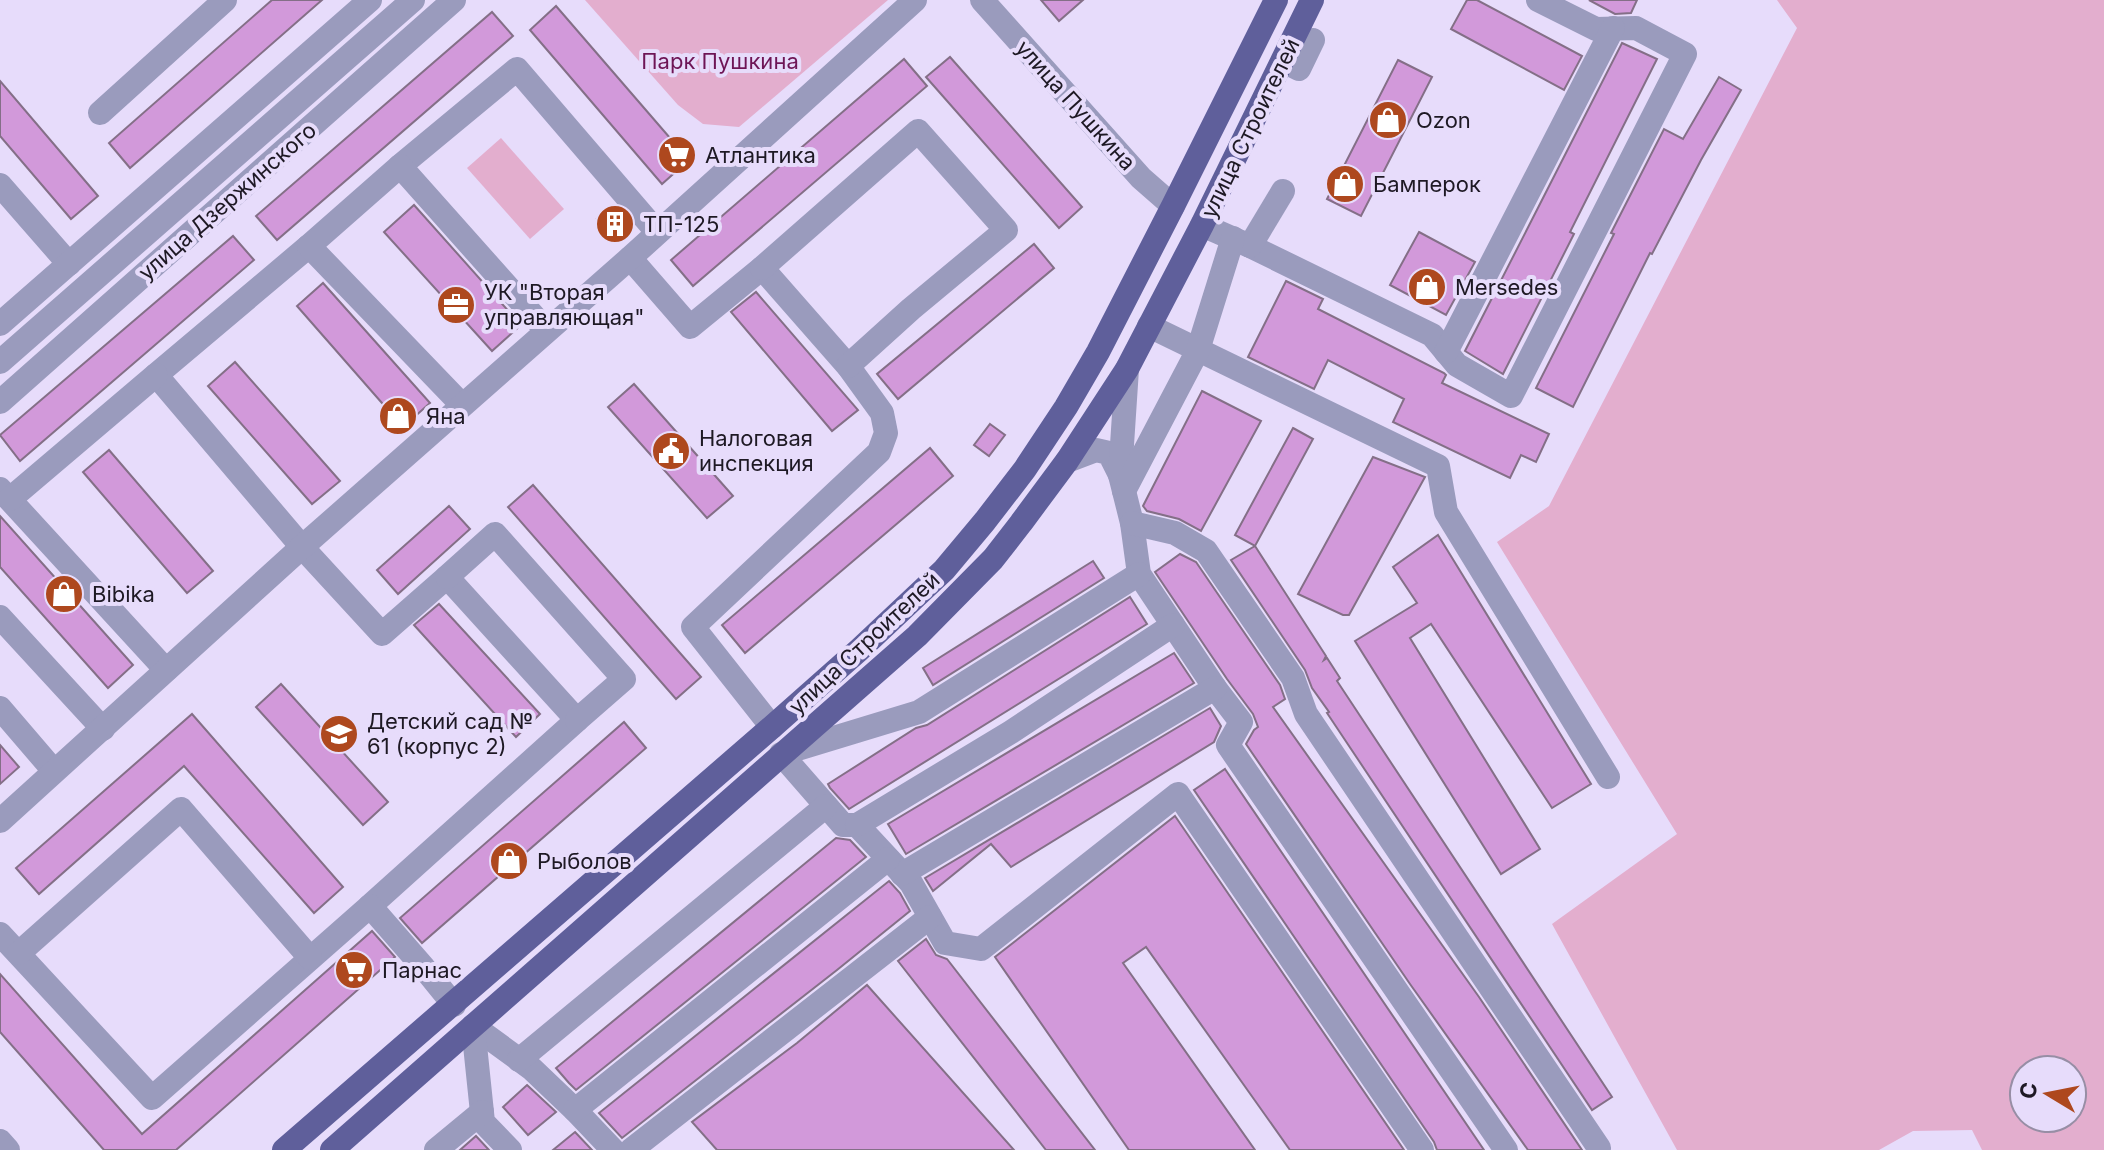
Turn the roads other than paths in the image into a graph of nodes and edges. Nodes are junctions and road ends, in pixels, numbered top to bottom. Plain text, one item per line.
1 (225, 0) edge
2 (370, 0) edge
3 (413, 0) edge
4 (454, 0) edge
5 (915, 0) edge
6 (1276, 0) edge
7 (1312, 0) edge
8 (1538, 0) edge
9 (985, 1) edge
10 (1613, 28) junction
11 (1313, 40) dead end
12 (1283, 61) junction
13 (100, 113) dead end
14 (400, 166) junction
15 (0, 185) edge
16 (1283, 191) dead end
17 (1173, 206) junction
18 (1202, 225) junction
19 (657, 232) junction
20 (1242, 242) junction
21 (309, 246) junction
22 (630, 258) junction
23 (69, 264) junction
24 (762, 268) junction
25 (0, 324) edge
26 (1149, 326) junction
27 (546, 330) junction
28 (1198, 350) junction
29 (1446, 352) junction
30 (0, 362) edge
31 (848, 366) junction
32 (1127, 369) junction
33 (156, 375) junction
34 (0, 402) edge
35 (462, 405) junction
36 (1067, 461) junction
37 (1122, 483) junction
38 (5, 494) edge
39 (1132, 523) junction
40 (302, 547) junction
41 (1139, 574) junction
42 (447, 577) junction
43 (0, 617) edge
44 (1173, 625) junction
45 (166, 670) junction
46 (1215, 688) junction
47 (0, 708) edge
48 (577, 720) junction
49 (772, 727) junction
50 (103, 729) junction
51 (781, 754) junction
52 (54, 771) junction
53 (1608, 777) dead end
54 (826, 806) junction
55 (0, 821) edge
56 (857, 825) junction
57 (895, 866) junction
58 (370, 906) junction
59 (930, 917) junction
60 (0, 934) edge
61 (19, 953) junction
62 (310, 958) junction
63 (454, 1005) junction
64 (473, 1026) junction
65 (519, 1060) junction
66 (575, 1110) junction
67 (482, 1112) junction
68 (0, 1141) edge
69 (1599, 1148) dead end
70 (8, 1150) edge
71 (284, 1150) edge
72 (332, 1150) edge
73 (436, 1150) edge
74 (510, 1150) edge
75 (613, 1150) edge
76 (631, 1150) edge
77 (1422, 1150) edge
78 (1506, 1150) edge

1 - 13 street
2 - 23 street
3 - 30 street, улица Дзержинского
4 - 34 street, улица Дзержинского
5 - 19 street
6 - 17 main road, улица Строителей
7 - 12 main road, улица Строителей
8 - 10 street
9 - 17 street, улица Пушкина
10 - 29 street
10 - 29 street
11 - 12 street
12 - 18 main road, улица Строителей
14 - 19 street
14 - 21 street
14 - 27 street
15 - 23 street
16 - 20 street
17 - 18 main road
17 - 49 main road, улица Строителей
18 - 20 street
18 - 26 main road, улица Строителей
19 - 22 street
20 - 28 street
20 - 29 street
21 - 33 street
21 - 35 street
22 - 24 street
22 - 27 street
23 - 25 street
24 - 31 street
24 - 31 street
26 - 28 street
26 - 32 main road, улица Строителей
27 - 35 street
28 - 37 street
28 - 53 street
31 - 49 street
32 - 36 main road, улица Строителей
32 - 37 street
33 - 38 street
33 - 40 street
35 - 40 street
36 - 37 street
36 - 51 main road, улица Строителей
37 - 39 street
38 - 45 street
39 - 41 street
39 - 69 street
40 - 42 street
40 - 45 street
41 - 44 street
41 - 51 street
42 - 48 street
42 - 48 street
43 - 50 street
44 - 46 street
44 - 56 street
45 - 50 street
46 - 57 street
46 - 78 street
47 - 52 street
48 - 58 street
49 - 63 main road, улица Строителей
50 - 52 street
51 - 54 street
51 - 64 main road, улица Строителей
52 - 55 street
54 - 56 street
54 - 65 street
56 - 57 street
57 - 59 street
57 - 66 street
58 - 62 street
58 - 63 street
59 - 76 street
59 - 77 street
60 - 61 street
61 - 62 street
61 - 62 street
63 - 64 main road
63 - 71 main road, улица Строителей
64 - 65 street
64 - 67 street
64 - 72 main road, улица Строителей
65 - 66 street
66 - 75 street
67 - 73 street
67 - 74 street
68 - 70 street

